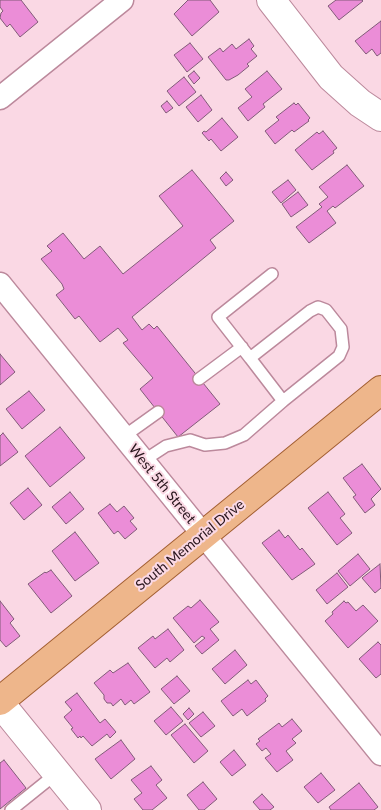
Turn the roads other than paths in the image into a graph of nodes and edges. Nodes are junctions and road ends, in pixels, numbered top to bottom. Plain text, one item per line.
1 (122, 0) edge
2 (271, 0) edge
3 (0, 98) edge
4 (381, 117) edge
5 (272, 274) dead end
6 (0, 284) edge
7 (242, 347) junction
8 (250, 358) junction
9 (199, 379) dead end
10 (381, 390) edge
11 (283, 401) junction
12 (158, 412) dead end
13 (123, 436) junction
14 (143, 461) junction
15 (203, 535) junction
16 (0, 702) edge
17 (381, 754) edge
18 (57, 773) junction
19 (11, 810) edge
20 (87, 810) edge

1 - 3 street
2 - 4 street
5 - 7 lane
6 - 13 street, West 5th Street
7 - 8 lane
7 - 9 lane
8 - 11 lane
8 - 11 lane
10 - 15 main road, South Memorial Drive
11 - 14 lane
12 - 13 lane
13 - 14 street, West 5th Street
14 - 15 street, West 5th Street
15 - 16 main road, South Memorial Drive
15 - 17 street, West 5th Street
16 - 18 street
18 - 19 lane
18 - 20 street

